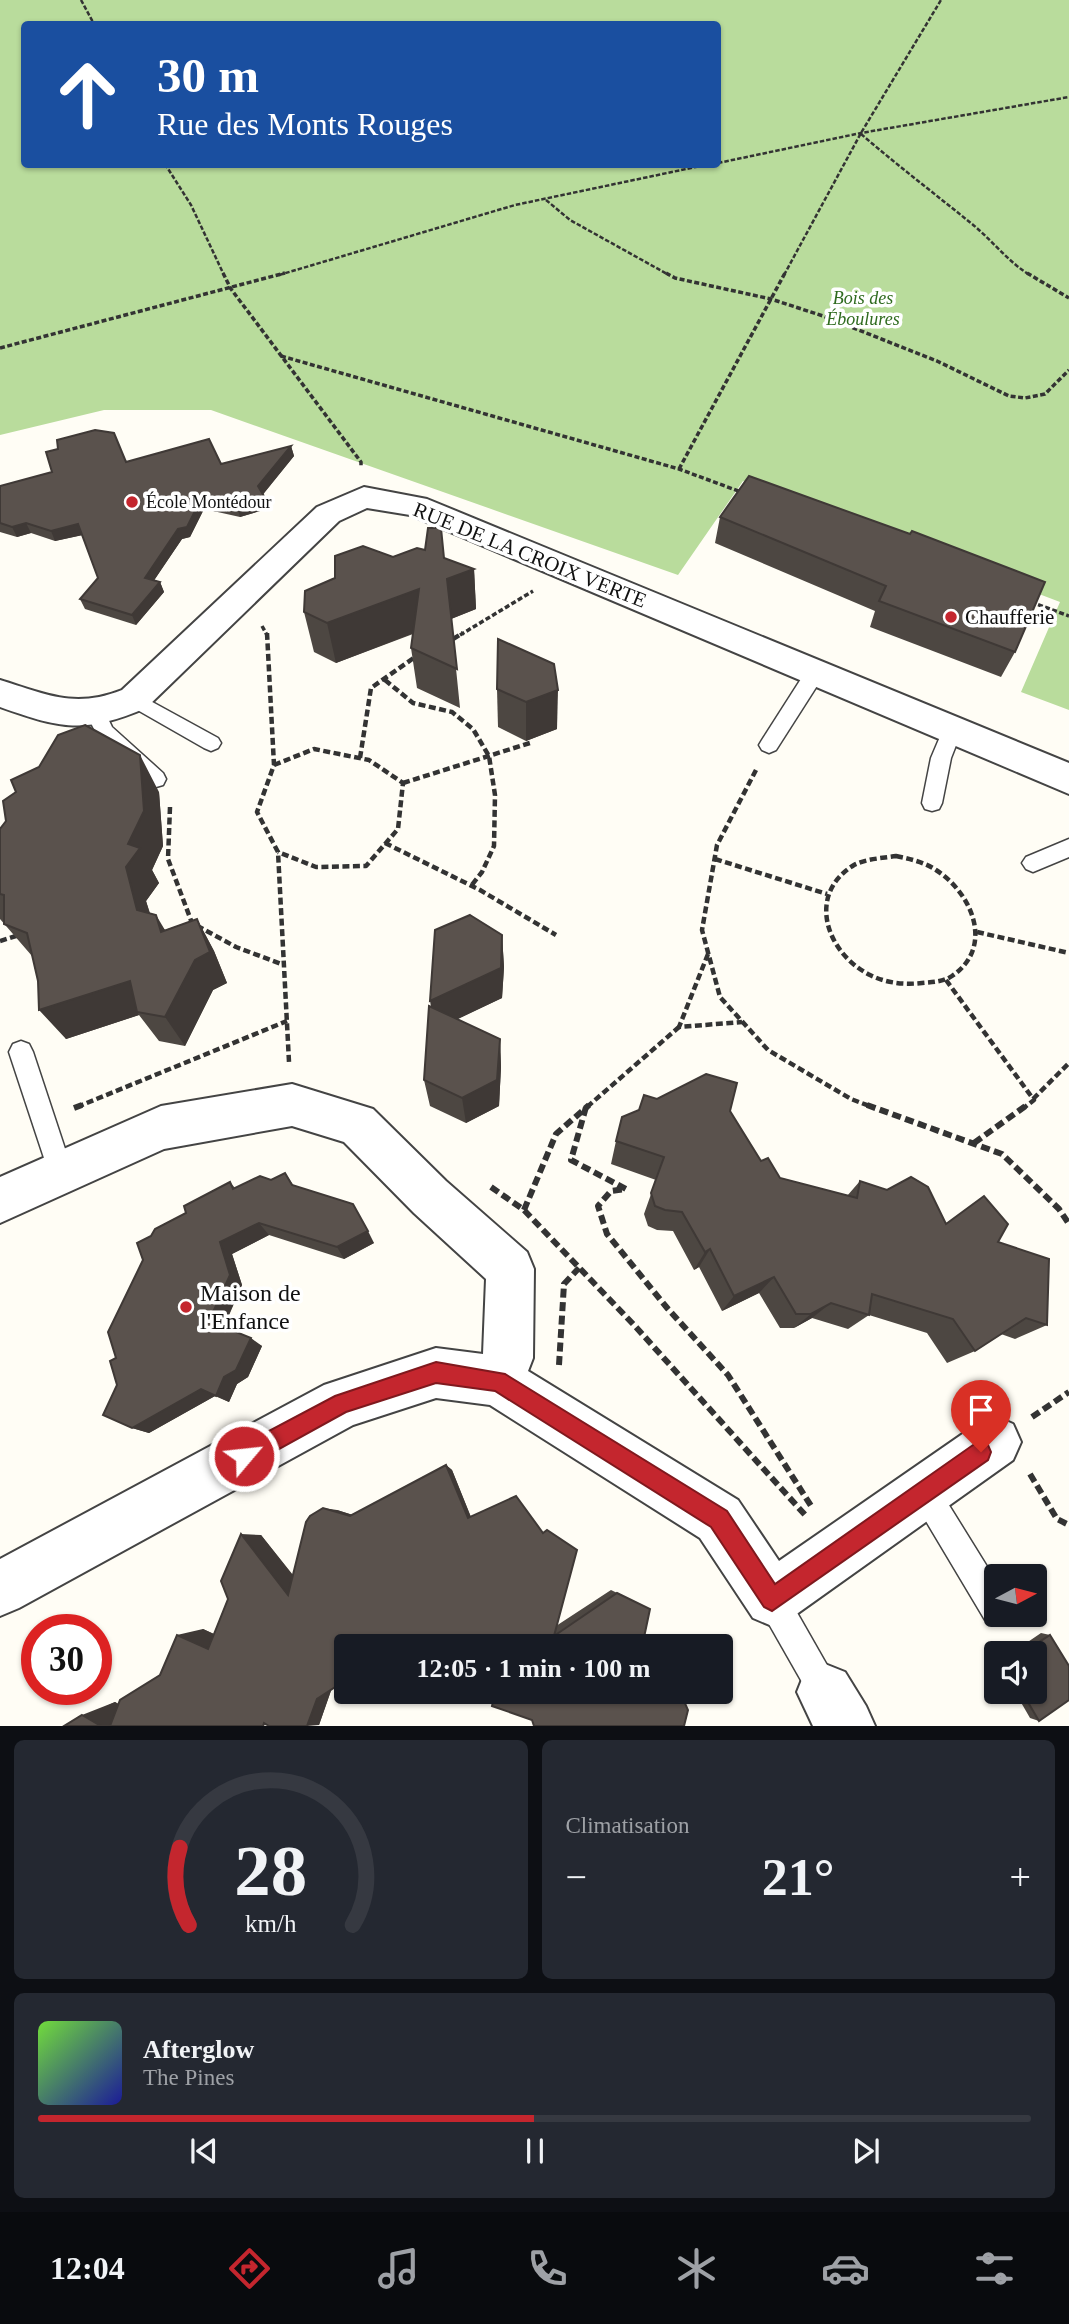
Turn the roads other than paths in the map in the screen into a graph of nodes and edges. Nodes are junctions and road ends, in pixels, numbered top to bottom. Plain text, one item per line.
1 (815, 673) junction
2 (0, 692) edge
3 (134, 699) junction
4 (96, 713) junction
5 (952, 730) junction
6 (212, 743) dead end
7 (769, 745) road end
8 (156, 779) road end
9 (1069, 779) edge
10 (932, 803) dead end
11 (1069, 849) edge
12 (1032, 863) dead end
13 (21, 1052) dead end
14 (61, 1173) junction
15 (0, 1200) edge
16 (498, 1381) junction
17 (1010, 1454) road end
18 (924, 1491) junction
19 (0, 1589) edge
20 (984, 1590) edge
21 (772, 1599) junction
22 (835, 1709) edge

1 - 3 street, RUE DE LA CROIX VERTE
1 - 5 street, RUE DE LA CROIX VERTE
1 - 7 lane
2 - 4 street
3 - 4 street
3 - 6 lane
4 - 8 lane
5 - 9 street, RUE DE LA CROIX VERTE
5 - 10 lane
11 - 12 lane
13 - 14 lane
14 - 15 street
14 - 16 street
16 - 19 street
16 - 21 street
17 - 18 street
18 - 20 lane
18 - 21 street
21 - 22 lane

